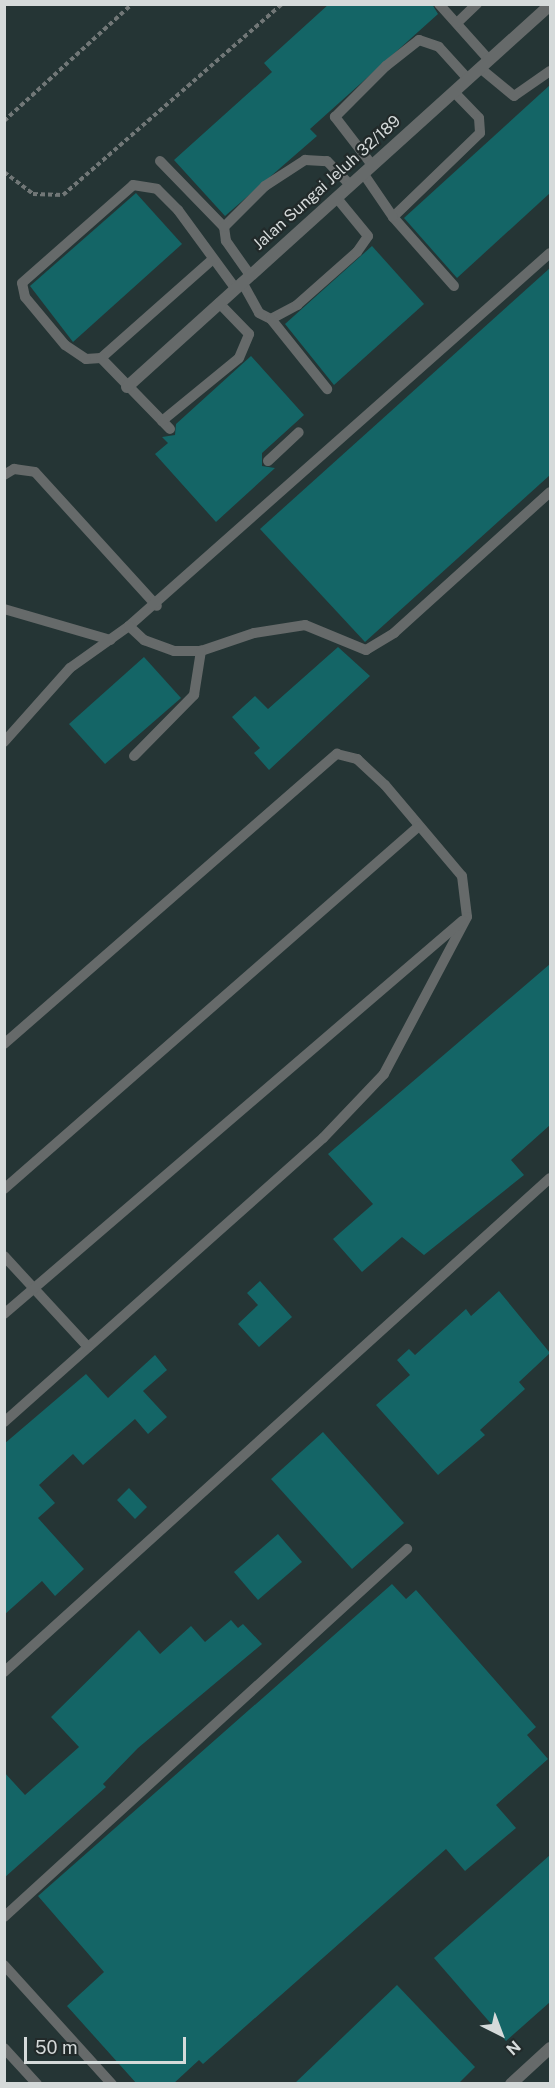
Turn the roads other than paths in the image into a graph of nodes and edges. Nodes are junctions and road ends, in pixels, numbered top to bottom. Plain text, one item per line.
1 (439, 4) edge
2 (477, 4) edge
3 (547, 6) edge
4 (457, 23) junction
5 (484, 64) junction
6 (550, 71) edge
7 (468, 79) junction
8 (454, 92) junction
9 (160, 161) dead end
10 (367, 169) junction
11 (350, 185) junction
12 (336, 197) junction
13 (393, 217) junction
14 (224, 227) junction
15 (550, 253) edge
16 (213, 259) junction
17 (242, 282) junction
18 (454, 286) dead end
19 (219, 303) junction
20 (271, 319) junction
21 (101, 358) junction
22 (127, 387) junction
23 (327, 389) dead end
24 (299, 432) dead end
25 (268, 461) dead end
26 (4, 475) edge
27 (550, 492) edge
28 (157, 606) junction
29 (4, 609) edge
30 (129, 626) junction
31 (111, 640) junction
32 (201, 651) junction
33 (4, 742) edge
34 (134, 756) dead end
35 (419, 826) junction
36 (467, 917) junction
37 (4, 1044) edge
38 (550, 1178) edge
39 (4, 1189) edge
40 (4, 1256) edge
41 (32, 1288) junction
42 (4, 1314) edge
43 (88, 1347) junction
44 (4, 1422) edge
45 (407, 1549) dead end
46 (4, 1672) edge
47 (4, 1917) edge
48 (4, 1965) edge
49 (4, 2048) edge
50 (550, 2048) edge
51 (37, 2084) edge
52 (112, 2084) edge
53 (511, 2084) edge

1 - 4 lane
2 - 4 lane
3 - 5 street, Jalan Sungai Jeluh 32/189
4 - 5 lane
5 - 6 lane
5 - 7 street, Jalan Sungai Jeluh 32/189
7 - 8 street, Jalan Sungai Jeluh 32/189
7 - 10 lane
8 - 10 street, Jalan Sungai Jeluh 32/189
8 - 13 lane
9 - 14 lane
10 - 11 street, Jalan Sungai Jeluh 32/189
10 - 13 lane
11 - 12 street, Jalan Sungai Jeluh 32/189
11 - 14 lane
12 - 17 street, Jalan Sungai Jeluh 32/189
12 - 20 lane
13 - 18 lane
14 - 17 lane
15 - 28 lane
16 - 17 lane
16 - 21 lane
16 - 21 lane
17 - 19 street, Jalan Sungai Jeluh 32/189
17 - 20 lane
19 - 22 street, Jalan Sungai Jeluh 32/189
19 - 22 lane
20 - 23 lane
21 - 22 lane
24 - 25 lane
26 - 28 lane
27 - 32 lane
28 - 30 lane
29 - 31 lane
30 - 31 lane
30 - 32 lane
31 - 33 lane
32 - 34 lane
35 - 36 lane
35 - 37 lane
35 - 39 lane
36 - 41 lane
36 - 43 lane
38 - 46 lane
40 - 41 lane
41 - 42 lane
41 - 43 lane
43 - 44 lane
45 - 47 lane
48 - 52 lane
49 - 51 lane
50 - 53 street

